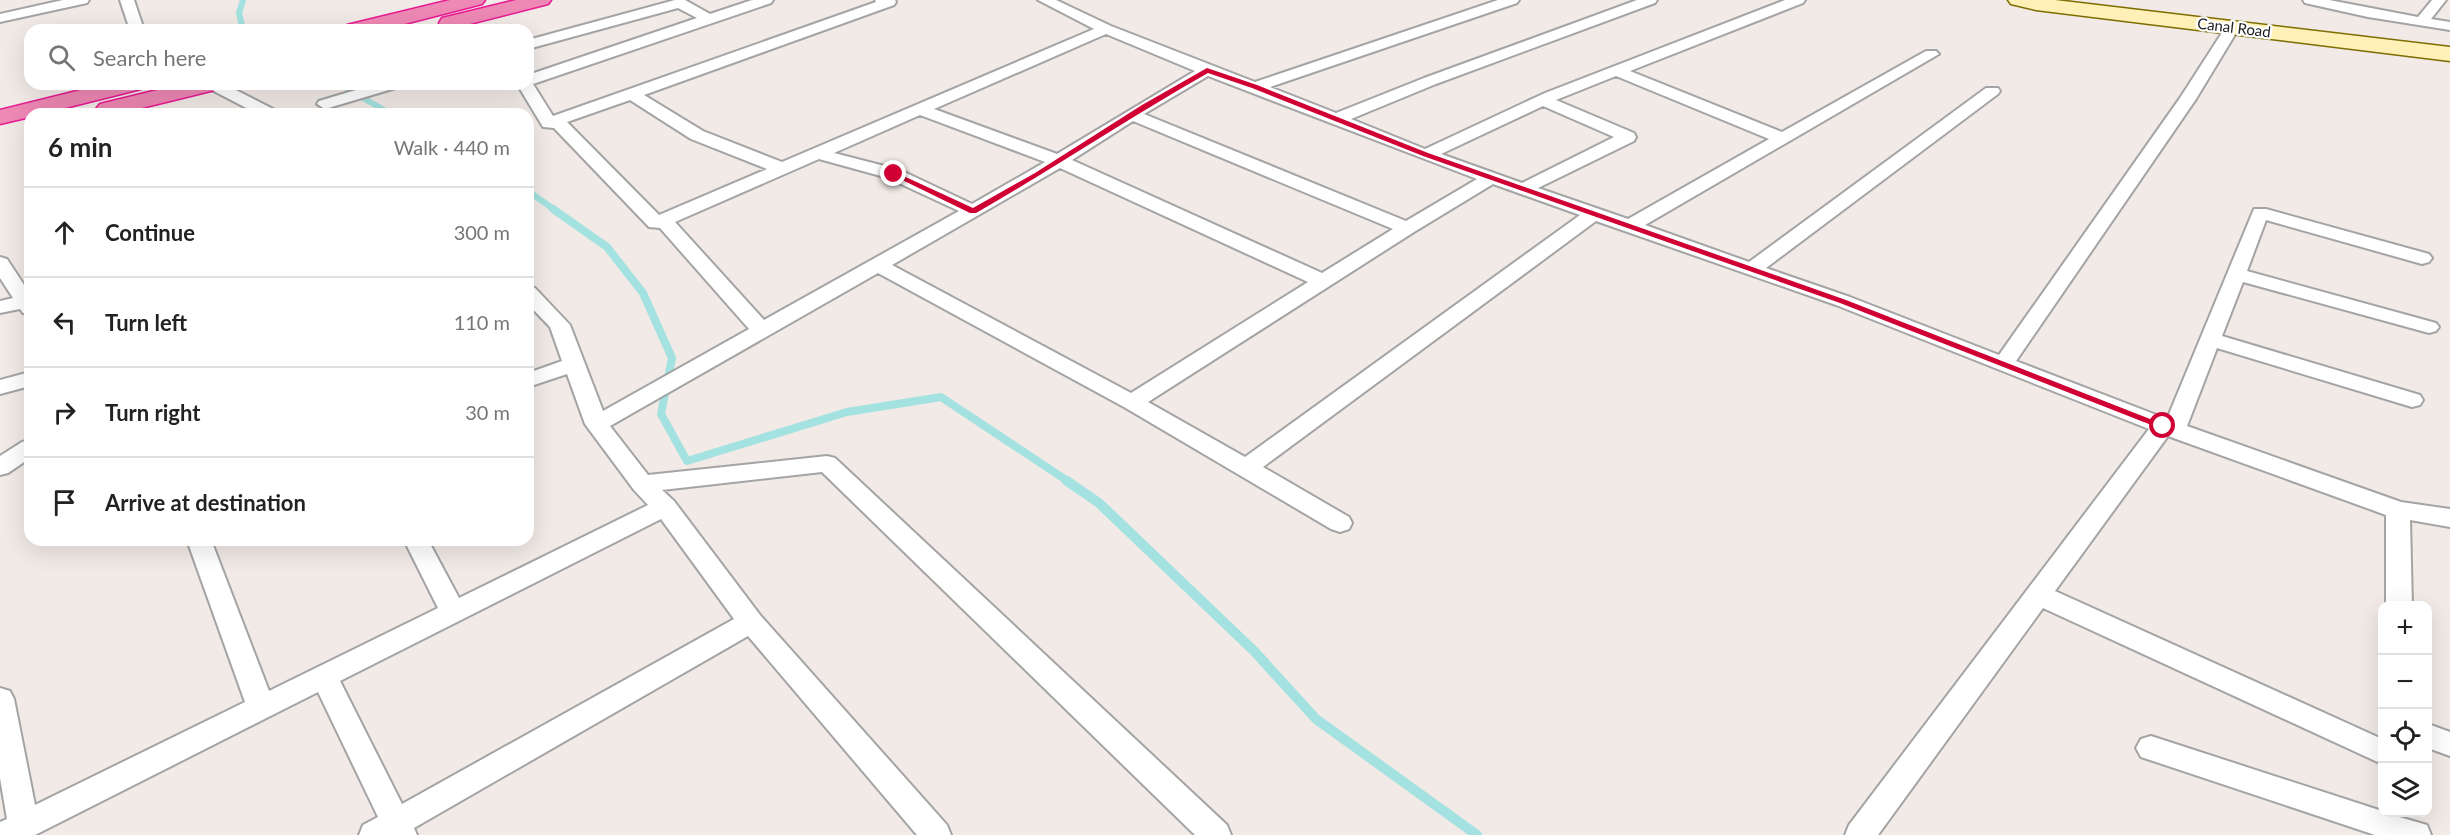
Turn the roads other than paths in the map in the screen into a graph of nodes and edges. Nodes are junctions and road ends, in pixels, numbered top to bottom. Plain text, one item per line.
1 (82, 0) edge
2 (127, 0) edge
3 (475, 0) edge
4 (541, 0) edge
5 (766, 0) edge
6 (882, 0) edge
7 (1045, 0) edge
8 (1512, 0) edge
9 (1650, 0) edge
10 (1798, 0) edge
11 (2019, 0) edge
12 (2310, 0) edge
13 (2439, 0) edge
14 (0, 18) edge
15 (709, 19) junction
16 (2421, 22) junction
17 (135, 24) edge
18 (379, 24) edge
19 (468, 24) edge
20 (2450, 26) edge
21 (2232, 28) junction
22 (1106, 29) junction
23 (534, 43) edge
24 (1930, 54) dead end
25 (2450, 54) edge
26 (1207, 70) junction
27 (1617, 71) junction
28 (534, 78) edge
29 (1254, 87) junction
30 (110, 90) edge
31 (187, 90) edge
32 (221, 90) edge
33 (373, 90) edge
34 (529, 90) edge
35 (1992, 91) dead end
36 (632, 94) junction
37 (1544, 100) junction
38 (325, 104) dead end
39 (42, 108) edge
40 (113, 108) edge
41 (252, 108) edge
42 (922, 110) junction
43 (24, 113) edge
44 (1132, 115) junction
45 (1, 119) edge
46 (1337, 119) junction
47 (549, 123) junction
48 (24, 126) edge
49 (1783, 139) junction
50 (819, 154) junction
51 (1426, 155) junction
52 (1059, 161) junction
53 (783, 169) junction
54 (1491, 178) junction
55 (1523, 189) junction
56 (973, 211) junction
57 (1595, 213) junction
58 (663, 220) junction
59 (1630, 226) junction
60 (1407, 228) junction
61 (2422, 258) dead end
62 (0, 263) edge
63 (878, 265) junction
64 (1752, 269) junction
65 (2236, 274) junction
66 (1325, 282) junction
67 (534, 298) edge
68 (24, 299) edge
69 (24, 305) edge
70 (0, 307) edge
71 (2429, 327) dead end
72 (762, 330) junction
73 (2210, 339) junction
74 (574, 364) junction
75 (2003, 364) junction
76 (534, 378) edge
77 (24, 381) edge
78 (0, 387) edge
79 (2412, 400) dead end
80 (1132, 402) junction
81 (596, 424) junction
82 (2168, 428) junction
83 (24, 451) edge
84 (24, 465) edge
85 (1, 467) edge
86 (1246, 468) junction
87 (642, 484) junction
88 (665, 507) junction
89 (2398, 510) junction
90 (2450, 518) edge
91 (1341, 523) dead end
92 (201, 546) edge
93 (419, 546) edge
94 (2038, 594) junction
95 (2399, 601) edge
96 (453, 612) junction
97 (751, 622) junction
98 (324, 676) junction
99 (0, 699) edge
100 (261, 707) junction
101 (2432, 738) edge
102 (2450, 744) edge
103 (2151, 748) dead end
104 (2378, 750) edge
105 (2407, 826) edge
106 (15, 830) edge
107 (390, 831) edge
108 (936, 835) edge
109 (1216, 835) edge
110 (1860, 835) edge

1 - 14 street
2 - 17 street
3 - 18 highway
4 - 19 highway
5 - 15 street
6 - 36 street
7 - 22 street
8 - 29 street
9 - 46 street
10 - 27 street
11 - 21 street, Canal Road
12 - 16 street
13 - 16 street
15 - 23 street
15 - 28 street
16 - 20 street
21 - 25 street, Canal Road
21 - 75 street
22 - 26 street
22 - 42 street
24 - 49 street
26 - 29 street
26 - 44 street
27 - 37 street
27 - 49 street
29 - 46 street
30 - 39 highway
31 - 40 highway
32 - 41 street
33 - 38 street
34 - 47 street
35 - 64 street
36 - 47 street
36 - 53 street
37 - 51 street
37 - 55 street
42 - 50 street
42 - 52 street
43 - 45 highway
44 - 52 street
44 - 60 street
45 - 48 highway
46 - 51 street
47 - 58 street
49 - 59 street
50 - 53 street
50 - 56 street
51 - 54 street
52 - 56 street
52 - 66 street
53 - 58 street
54 - 55 street
54 - 60 street
55 - 57 street
56 - 63 street
57 - 59 street
57 - 86 street
58 - 72 street
59 - 64 street
60 - 66 street
61 - 65 street
62 - 68 street
63 - 72 street
63 - 80 street
64 - 75 street
65 - 71 street
65 - 73 street
66 - 80 street
67 - 74 street
69 - 70 street
72 - 81 street
73 - 79 street
73 - 82 street
74 - 76 street
74 - 81 street
75 - 82 street
77 - 78 street
80 - 86 street
81 - 87 street
82 - 89 street
82 - 94 street
83 - 85 street
84 - 85 street
86 - 91 street
87 - 88 street
87 - 109 street
88 - 96 street
88 - 97 street
89 - 90 street
89 - 95 street
92 - 100 street
93 - 96 street
94 - 104 street
94 - 110 street
96 - 98 street
97 - 107 street
97 - 108 street
98 - 100 street
98 - 107 street
99 - 106 street
100 - 106 street
101 - 102 street
103 - 105 street

